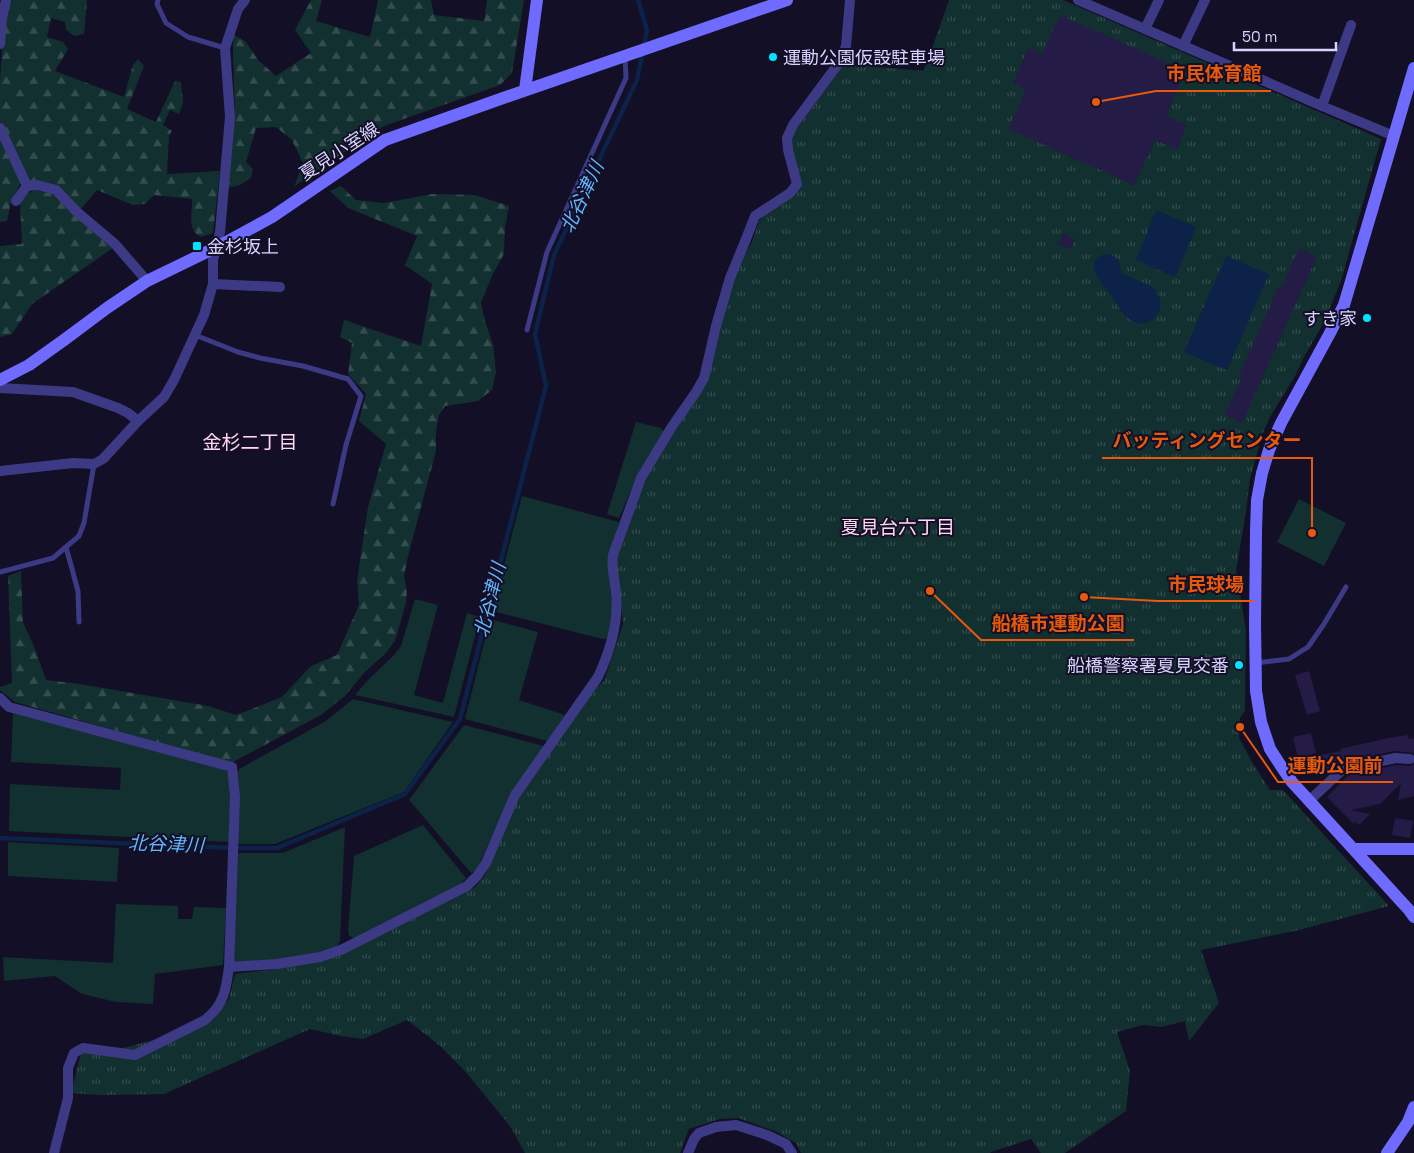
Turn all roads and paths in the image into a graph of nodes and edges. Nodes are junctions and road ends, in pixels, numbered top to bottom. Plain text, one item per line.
1 (6, 0) edge
2 (158, 0) edge
3 (245, 0) edge
4 (537, 0) edge
5 (787, 0) edge
6 (850, 0) edge
7 (1078, 0) edge
8 (1159, 0) edge
9 (1205, 0) edge
10 (1096, 4) edge
11 (1352, 25) dead end
12 (1145, 29) junction
13 (0, 44) edge
14 (1183, 46) junction
15 (226, 48) junction
16 (625, 56) junction
17 (1414, 68) edge
18 (524, 90) junction
19 (1322, 106) junction
20 (0, 128) edge
21 (1394, 136) junction
22 (27, 186) junction
23 (16, 201) dead end
24 (216, 247) junction
25 (147, 281) junction
26 (213, 284) junction
27 (280, 288) dead end
28 (527, 330) dead end
29 (195, 335) junction
30 (0, 380) edge
31 (0, 388) edge
32 (138, 421) junction
33 (94, 464) junction
34 (0, 471) edge
35 (333, 504) dead end
36 (66, 547) junction
37 (0, 572) edge
38 (1346, 586) dead end
39 (79, 622) dead end
40 (1256, 663) junction
41 (0, 698) edge
42 (1410, 759) dead end
43 (1309, 801) junction
44 (1354, 849) junction
45 (1414, 849) edge
46 (1414, 918) edge
47 (229, 967) junction
48 (1414, 1107) edge
49 (54, 1153) edge
50 (688, 1153) edge
51 (792, 1153) edge
52 (1387, 1153) edge

1 - 13 street
2 - 15 lane
3 - 15 street
4 - 18 street
5 - 16 street, 夏見小室線
6 - 47 street
7 - 10 street
8 - 12 street
9 - 14 street
10 - 12 street
11 - 19 street
12 - 14 street
14 - 19 street
15 - 24 street
16 - 18 street, 夏見小室線
16 - 28 lane
17 - 21 street
18 - 24 street, 夏見小室線
19 - 21 street
20 - 22 street
21 - 40 street
22 - 23 street
22 - 25 street
24 - 25 street, 夏見小室線
24 - 26 street
25 - 30 street, 夏見小室線
26 - 27 street
26 - 29 street
29 - 32 street
29 - 35 lane
31 - 32 street
32 - 33 street
33 - 34 street
33 - 36 lane
36 - 37 lane
36 - 39 lane
38 - 40 lane
40 - 43 street
41 - 47 street
42 - 43 street
43 - 44 street
44 - 45 street
44 - 46 street
47 - 49 street
48 - 52 street
50 - 51 street

